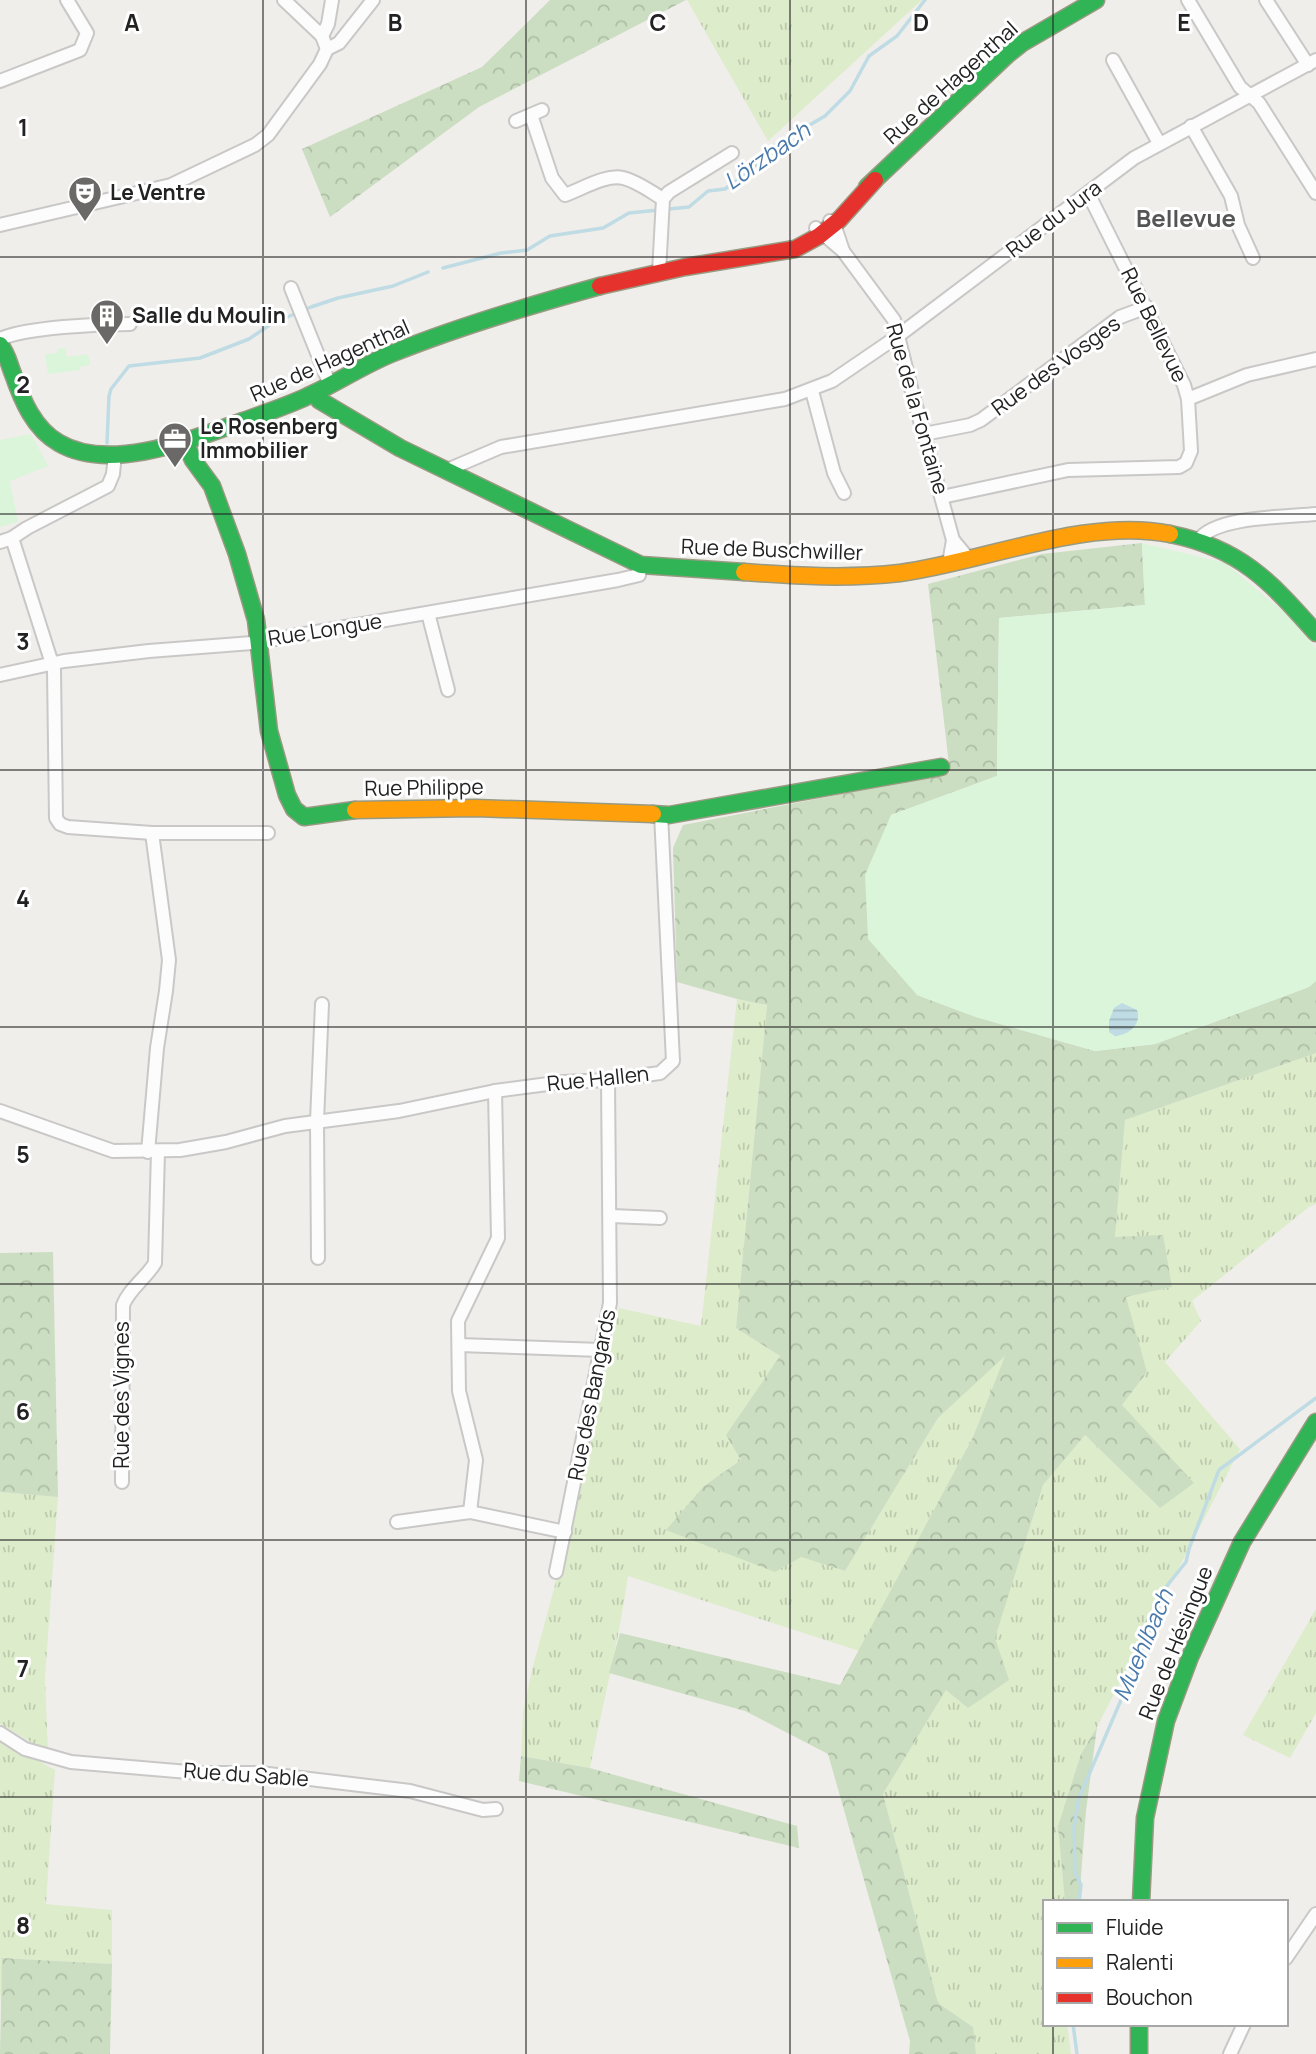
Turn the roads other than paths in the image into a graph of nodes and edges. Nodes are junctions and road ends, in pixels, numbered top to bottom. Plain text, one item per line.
1 (67, 0) edge
2 (284, 0) edge
3 (332, 0) edge
4 (373, 0) edge
5 (1096, 0) edge
6 (1188, 0) edge
7 (1266, 0) edge
8 (322, 36) junction
9 (327, 49) junction
10 (1113, 60) dead end
11 (1312, 63) edge
12 (0, 81) edge
13 (1250, 94) junction
14 (516, 121) dead end
15 (1191, 126) junction
16 (1159, 144) junction
17 (732, 153) dead end
18 (1088, 193) junction
19 (1316, 193) edge
20 (663, 199) junction
21 (0, 225) edge
22 (825, 227) junction
23 (1253, 258) dead end
24 (659, 272) junction
25 (291, 288) dead end
26 (1147, 307) junction
27 (130, 324) dead end
28 (898, 336) junction
29 (0, 339) edge
30 (0, 345) edge
31 (1316, 359) edge
32 (330, 385) junction
33 (812, 391) junction
34 (315, 393) junction
35 (1188, 399) junction
36 (924, 434) junction
37 (185, 442) junction
38 (115, 454) junction
39 (447, 470) junction
40 (844, 493) dead end
41 (942, 497) junction
42 (1316, 514) edge
43 (1236, 522) junction
44 (6, 540) edge
45 (953, 540) junction
46 (1199, 540) junction
47 (1216, 547) junction
48 (968, 559) junction
49 (949, 563) junction
50 (641, 565) junction
51 (428, 613) junction
52 (1316, 633) edge
53 (257, 642) junction
54 (53, 663) junction
55 (0, 675) edge
56 (449, 690) dead end
57 (941, 767) dead end
58 (661, 814) junction
59 (152, 833) junction
60 (268, 833) dead end
61 (322, 1004) dead end
62 (608, 1080) junction
63 (495, 1091) junction
64 (0, 1111) edge
65 (317, 1121) junction
66 (153, 1151) junction
67 (611, 1216) junction
68 (660, 1218) dead end
69 (318, 1258) dead end
70 (459, 1345) junction
71 (601, 1350) junction
72 (1316, 1422) edge
73 (122, 1482) dead end
74 (470, 1512) junction
75 (397, 1522) dead end
76 (565, 1532) junction
77 (556, 1572) dead end
78 (0, 1733) edge
79 (496, 1809) dead end
80 (1141, 1900) edge
81 (1316, 1914) edge
82 (1288, 1955) edge
83 (1139, 2026) edge
84 (1243, 2026) edge
85 (1139, 2054) edge
86 (1230, 2054) edge

1 - 12 street
2 - 8 street
3 - 8 street
4 - 9 street
5 - 22 street, Rue de Hagenthal
6 - 13 street
7 - 11 street, Rue du Jura
8 - 9 street
9 - 21 street
10 - 16 street
11 - 13 street, Rue du Jura
13 - 15 street, Rue du Jura
13 - 19 street
14 - 20 street
15 - 16 street, Rue du Jura
15 - 23 street
16 - 18 street, Rue du Jura
17 - 20 street
18 - 26 street, Rue Bellevue
18 - 28 street, Rue du Jura
20 - 24 street
22 - 24 street, Rue de Hagenthal
22 - 28 street, Rue de la Fontaine
24 - 32 street, Rue de Hagenthal
25 - 32 street
26 - 35 street, Rue Bellevue
26 - 36 street, Rue des Vosges
27 - 29 street
28 - 33 street, Rue du Jura
28 - 36 street, Rue de la Fontaine
30 - 38 street, Rue de Hagenthal
31 - 35 street
32 - 34 street, Rue de Hagenthal
33 - 39 street, Rue du Jura
33 - 40 street
34 - 37 street, Rue de Hagenthal
34 - 39 street, Rue de Buschwiller
35 - 41 street, Rue Bellevue
36 - 41 street, Rue de la Fontaine
37 - 38 street, Rue de Hagenthal
37 - 53 street, Rue Philippe
38 - 44 street
39 - 50 street, Rue de Buschwiller
41 - 45 street, Rue de la Fontaine
42 - 43 street
43 - 46 street
43 - 47 street
44 - 54 street
45 - 48 street, Rue de la Fontaine
45 - 49 street, Rue de la Fontaine
46 - 47 street, Rue de Buschwiller
46 - 48 street, Rue de Buschwiller
47 - 52 street, Rue de Buschwiller
48 - 49 street, Rue de Buschwiller
49 - 50 street, Rue de Buschwiller
50 - 51 street, Rue Longue
51 - 53 street, Rue Longue
51 - 56 street
53 - 54 street, Rue Longue
53 - 58 street, Rue Philippe
54 - 55 street, Rue Longue
54 - 59 street
57 - 58 street, Rue Philippe
58 - 62 street, Rue Hallen
59 - 60 street
59 - 66 street, Rue des Vignes
61 - 65 street
62 - 63 street, Rue Hallen
62 - 67 street, Rue des Bangards
63 - 65 street, Rue Hallen
63 - 70 street
64 - 66 street, Rue Hallen
65 - 66 street, Rue Hallen
65 - 69 street
66 - 73 street, Rue des Vignes
67 - 68 street
67 - 71 street, Rue des Bangards
70 - 71 street
70 - 74 street
71 - 76 street, Rue des Bangards
72 - 80 street, Rue de Hésingue
74 - 75 street
74 - 76 street
76 - 77 street, Rue des Bangards
78 - 79 street, Rue du Sable
81 - 82 street
83 - 85 street
84 - 86 street

